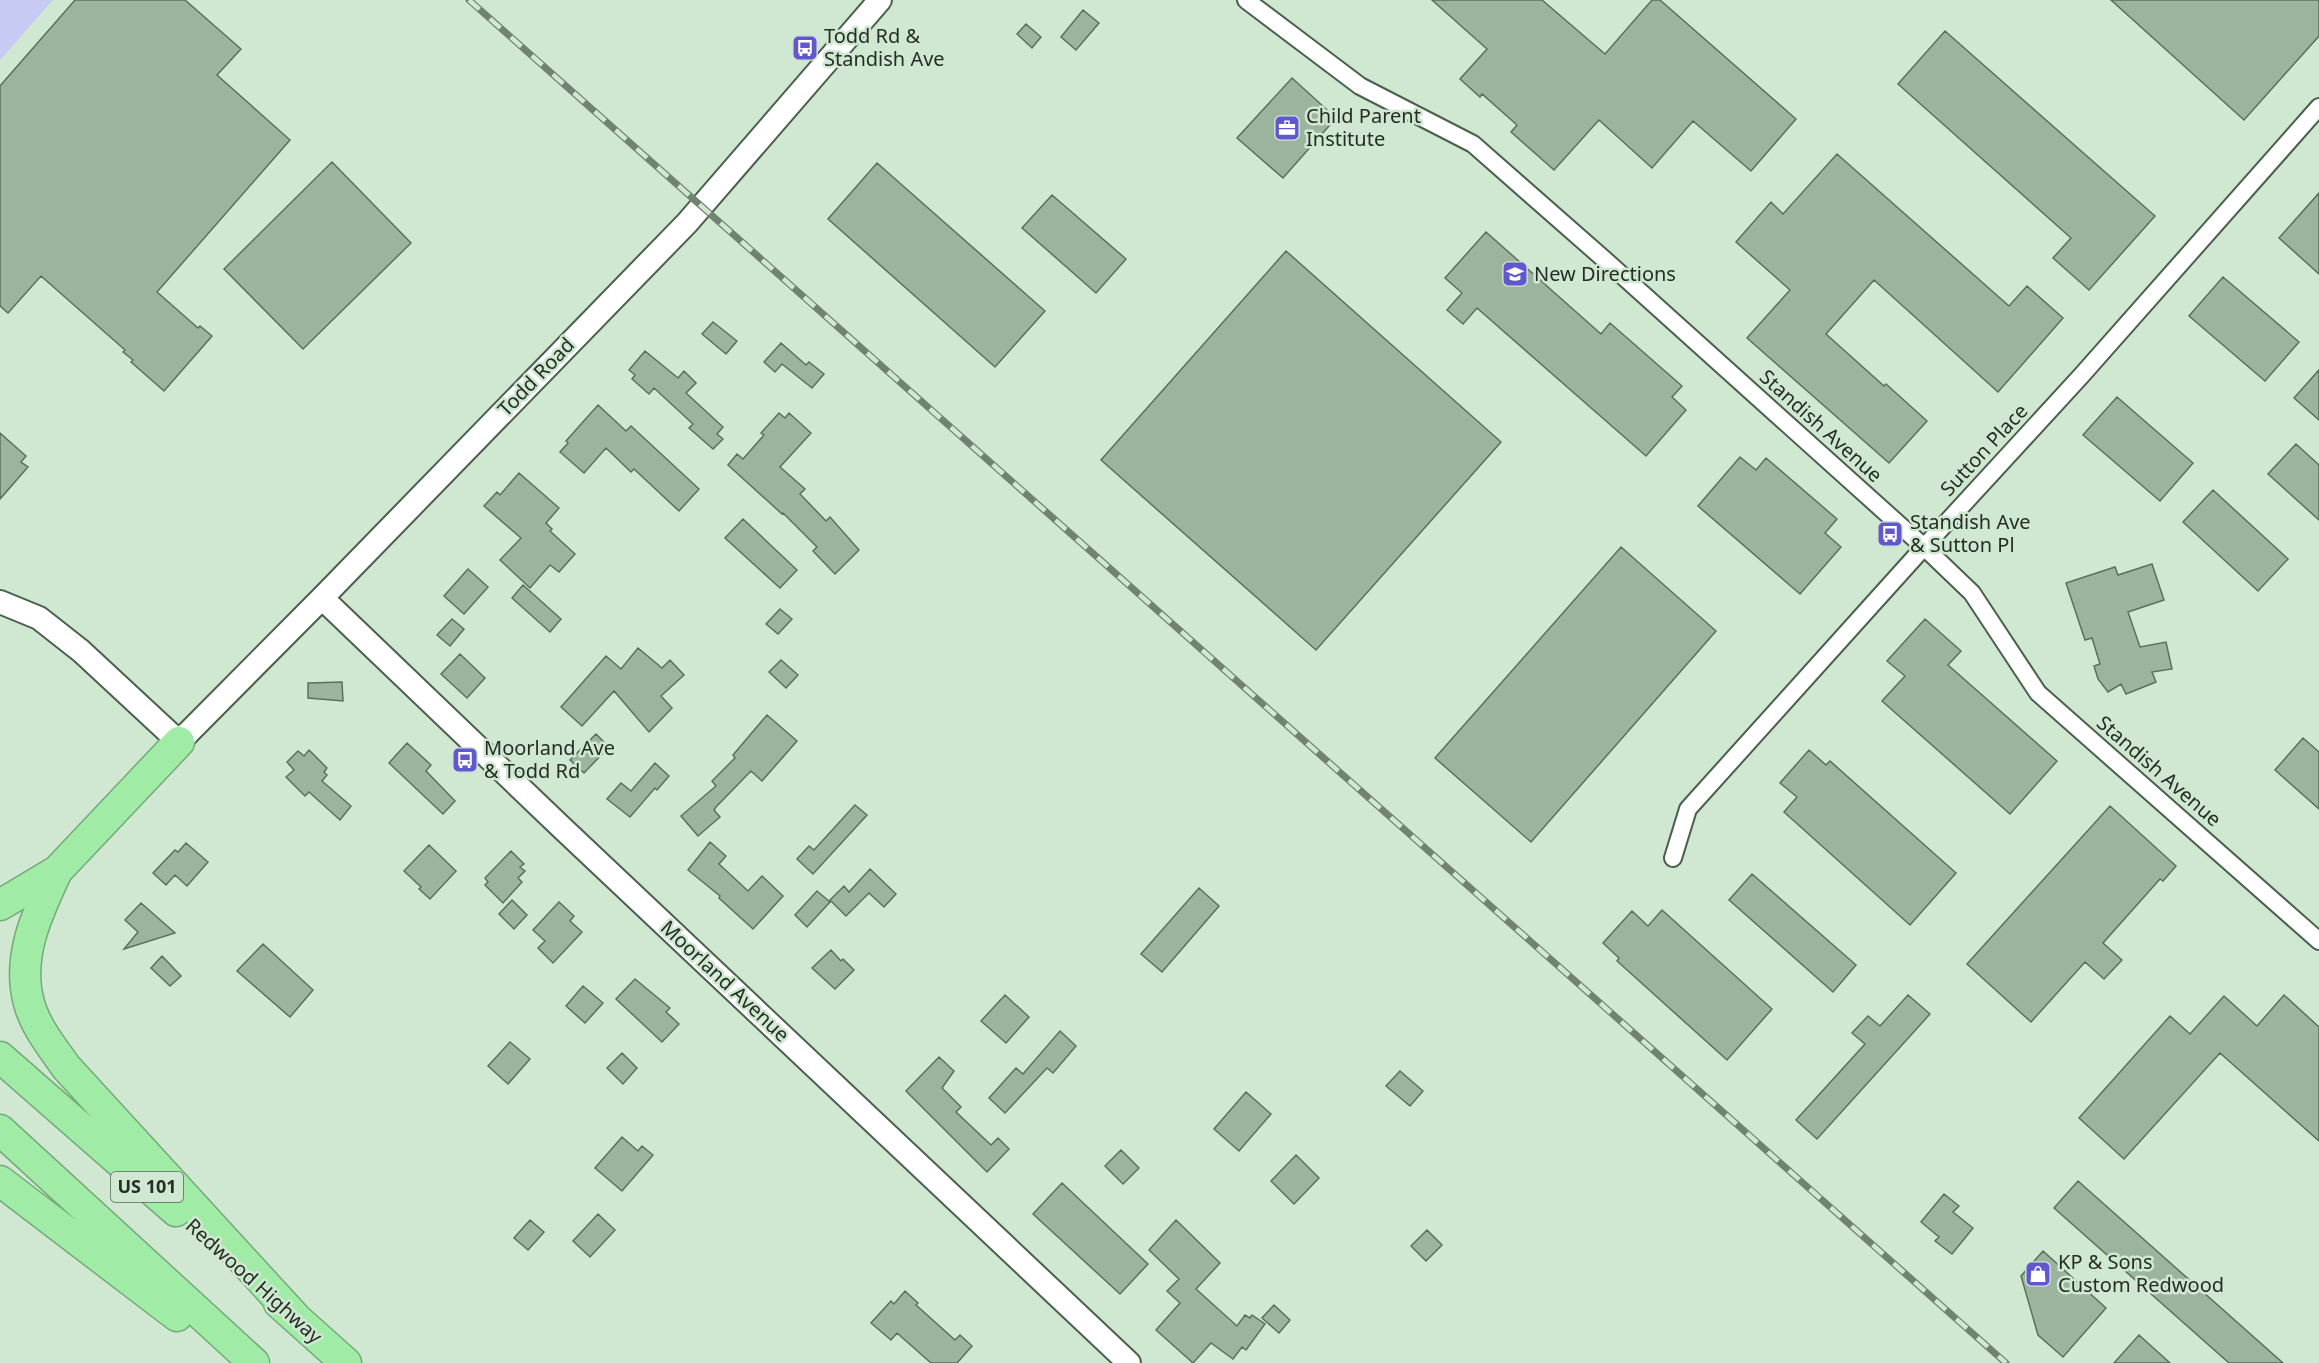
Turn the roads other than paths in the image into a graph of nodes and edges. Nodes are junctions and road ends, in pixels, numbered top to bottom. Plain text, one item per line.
1 (880, 0) edge
2 (1246, 0) edge
3 (2319, 107) edge
4 (1924, 547) junction
5 (322, 598) junction
6 (0, 602) edge
7 (179, 742) junction
8 (1673, 858) dead end
9 (57, 871) junction
10 (0, 905) edge
11 (2319, 940) edge
12 (0, 1057) edge
13 (0, 1130) edge
14 (0, 1181) edge
15 (295, 1317) junction
16 (239, 1363) edge
17 (254, 1363) edge
18 (346, 1363) edge
19 (1129, 1363) edge

1 - 5 main road, Todd Road
2 - 4 street, Standish Avenue
3 - 4 street, Sutton Place
4 - 8 street, Sutton Place
4 - 11 street, Standish Avenue
5 - 7 main road, Todd Road
5 - 19 main road, Moorland Avenue
6 - 7 main road
7 - 9 highway
9 - 10 highway
9 - 15 highway
12 - 15 highway, Redwood Highway / US 101
13 - 17 highway, US 101
14 - 16 highway
15 - 18 highway, Redwood Highway / US 101

